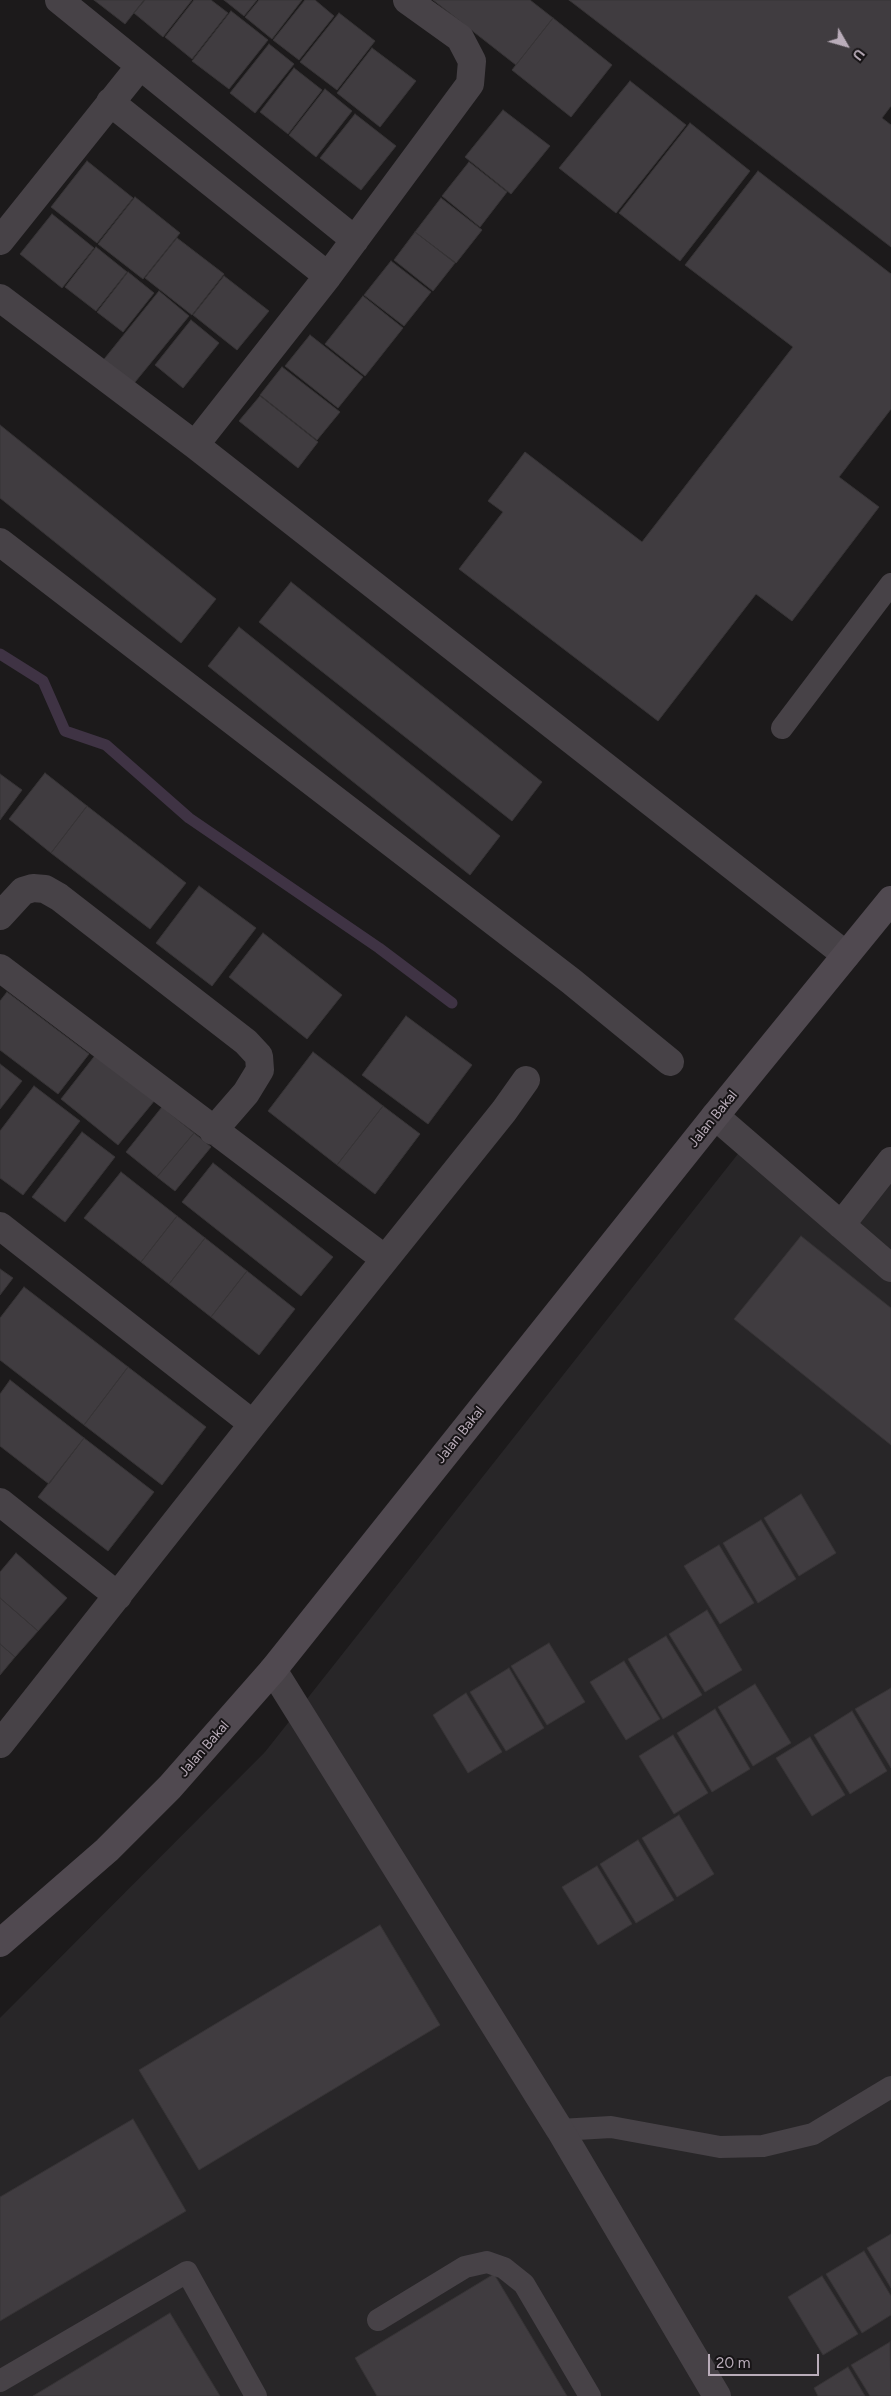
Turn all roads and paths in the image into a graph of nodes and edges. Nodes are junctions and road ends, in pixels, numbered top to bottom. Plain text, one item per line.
1 (59, 0) edge
2 (407, 0) edge
3 (140, 66) junction
4 (110, 102) junction
5 (355, 240) junction
6 (0, 241) edge
7 (328, 276) junction
8 (0, 298) edge
9 (195, 445) junction
10 (0, 542) edge
11 (889, 593) edge
12 (782, 728) dead end
13 (891, 900) edge
14 (0, 916) edge
15 (846, 955) junction
16 (0, 968) edge
17 (670, 1062) dead end
18 (526, 1080) dead end
19 (715, 1116) junction
20 (213, 1130) junction
21 (891, 1161) edge
22 (841, 1225) junction
23 (0, 1226) edge
24 (385, 1259) junction
25 (891, 1268) edge
26 (253, 1424) junction
27 (0, 1502) edge
28 (118, 1596) junction
29 (273, 1670) junction
30 (0, 1744) edge
31 (0, 1943) edge
32 (891, 2087) edge
33 (560, 2130) junction
34 (378, 2320) dead end
35 (0, 2380) edge
36 (256, 2396) edge
37 (590, 2396) edge
38 (717, 2396) edge

1 - 3 street
2 - 5 street
3 - 4 street
3 - 5 street
4 - 6 street
4 - 7 street
5 - 7 street
7 - 9 street
8 - 9 street
9 - 15 street
10 - 17 street
11 - 12 lane
13 - 15 street, Jalan Bakal
14 - 20 street
15 - 19 street, Jalan Bakal
16 - 20 street
18 - 24 street
19 - 22 street
19 - 29 street, Jalan Bakal
20 - 24 street
21 - 22 street
22 - 25 street
23 - 26 street
24 - 26 street
26 - 28 street
27 - 28 street
28 - 30 street
29 - 31 street, Jalan Bakal
29 - 33 street
32 - 33 lane
33 - 38 street
34 - 37 lane
35 - 36 lane

